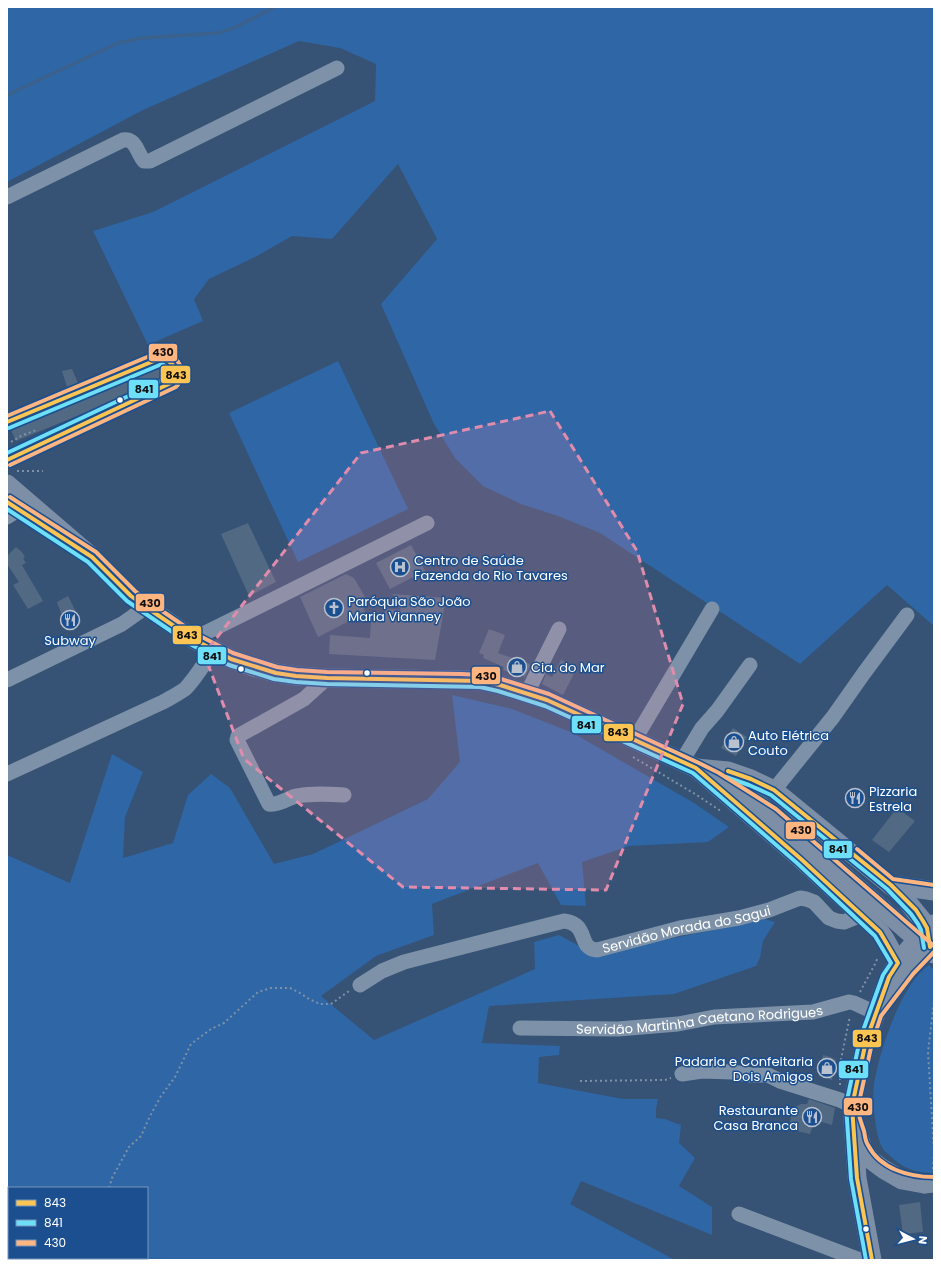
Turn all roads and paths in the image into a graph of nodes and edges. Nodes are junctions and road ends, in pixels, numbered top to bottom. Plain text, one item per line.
1 (337, 68) dead end
2 (7, 198) edge
3 (7, 422) edge
4 (8, 472) edge
5 (43, 472) dead end
6 (11, 509) edge
7 (427, 523) dead end
8 (92, 557) junction
9 (146, 607) junction
10 (712, 609) dead end
11 (907, 615) dead end
12 (559, 629) dead end
13 (193, 639) junction
14 (213, 651) junction
15 (750, 665) dead end
16 (327, 678) junction
17 (7, 680) edge
18 (527, 693) junction
19 (633, 748) junction
20 (689, 765) junction
21 (7, 774) edge
22 (774, 790) junction
23 (344, 795) dead end
24 (726, 814) dead end
25 (891, 885) junction
26 (934, 890) edge
27 (861, 915) junction
28 (932, 939) edge
29 (898, 963) junction
30 (360, 985) joint
31 (934, 1001) edge
32 (876, 1012) junction
33 (520, 1028) dead end
34 (682, 1074) joint
35 (580, 1081) dead end
36 (852, 1110) junction
37 (930, 1180) edge
38 (109, 1187) edge
39 (739, 1214) dead end
40 (860, 1260) edge
41 (872, 1260) edge

1 - 2 street
3 - 4 street
4 - 5 path
4 - 8 main road
6 - 8 main road
7 - 13 street
8 - 9 main road
9 - 13 main road
9 - 17 street
10 - 19 street
11 - 22 street
12 - 18 street
13 - 14 main road
14 - 16 main road
14 - 21 street
15 - 20 street
16 - 18 main road
16 - 23 street
18 - 19 main road
19 - 20 main road
19 - 24 path
20 - 22 main road
20 - 27 main road
20 - 28 main road, bridge
22 - 25 main road
25 - 26 main road
25 - 28 main road
27 - 29 main road
27 - 30 street, Servidão Morada do Sagui
28 - 29 main road
28 - 32 main road
29 - 32 main road
30 - 38 path
31 - 37 path
32 - 33 street, Servidão Martinha Caetano Rodrigues
32 - 36 main road
34 - 35 path
34 - 36 street
36 - 37 main road
36 - 41 main road
39 - 40 street

